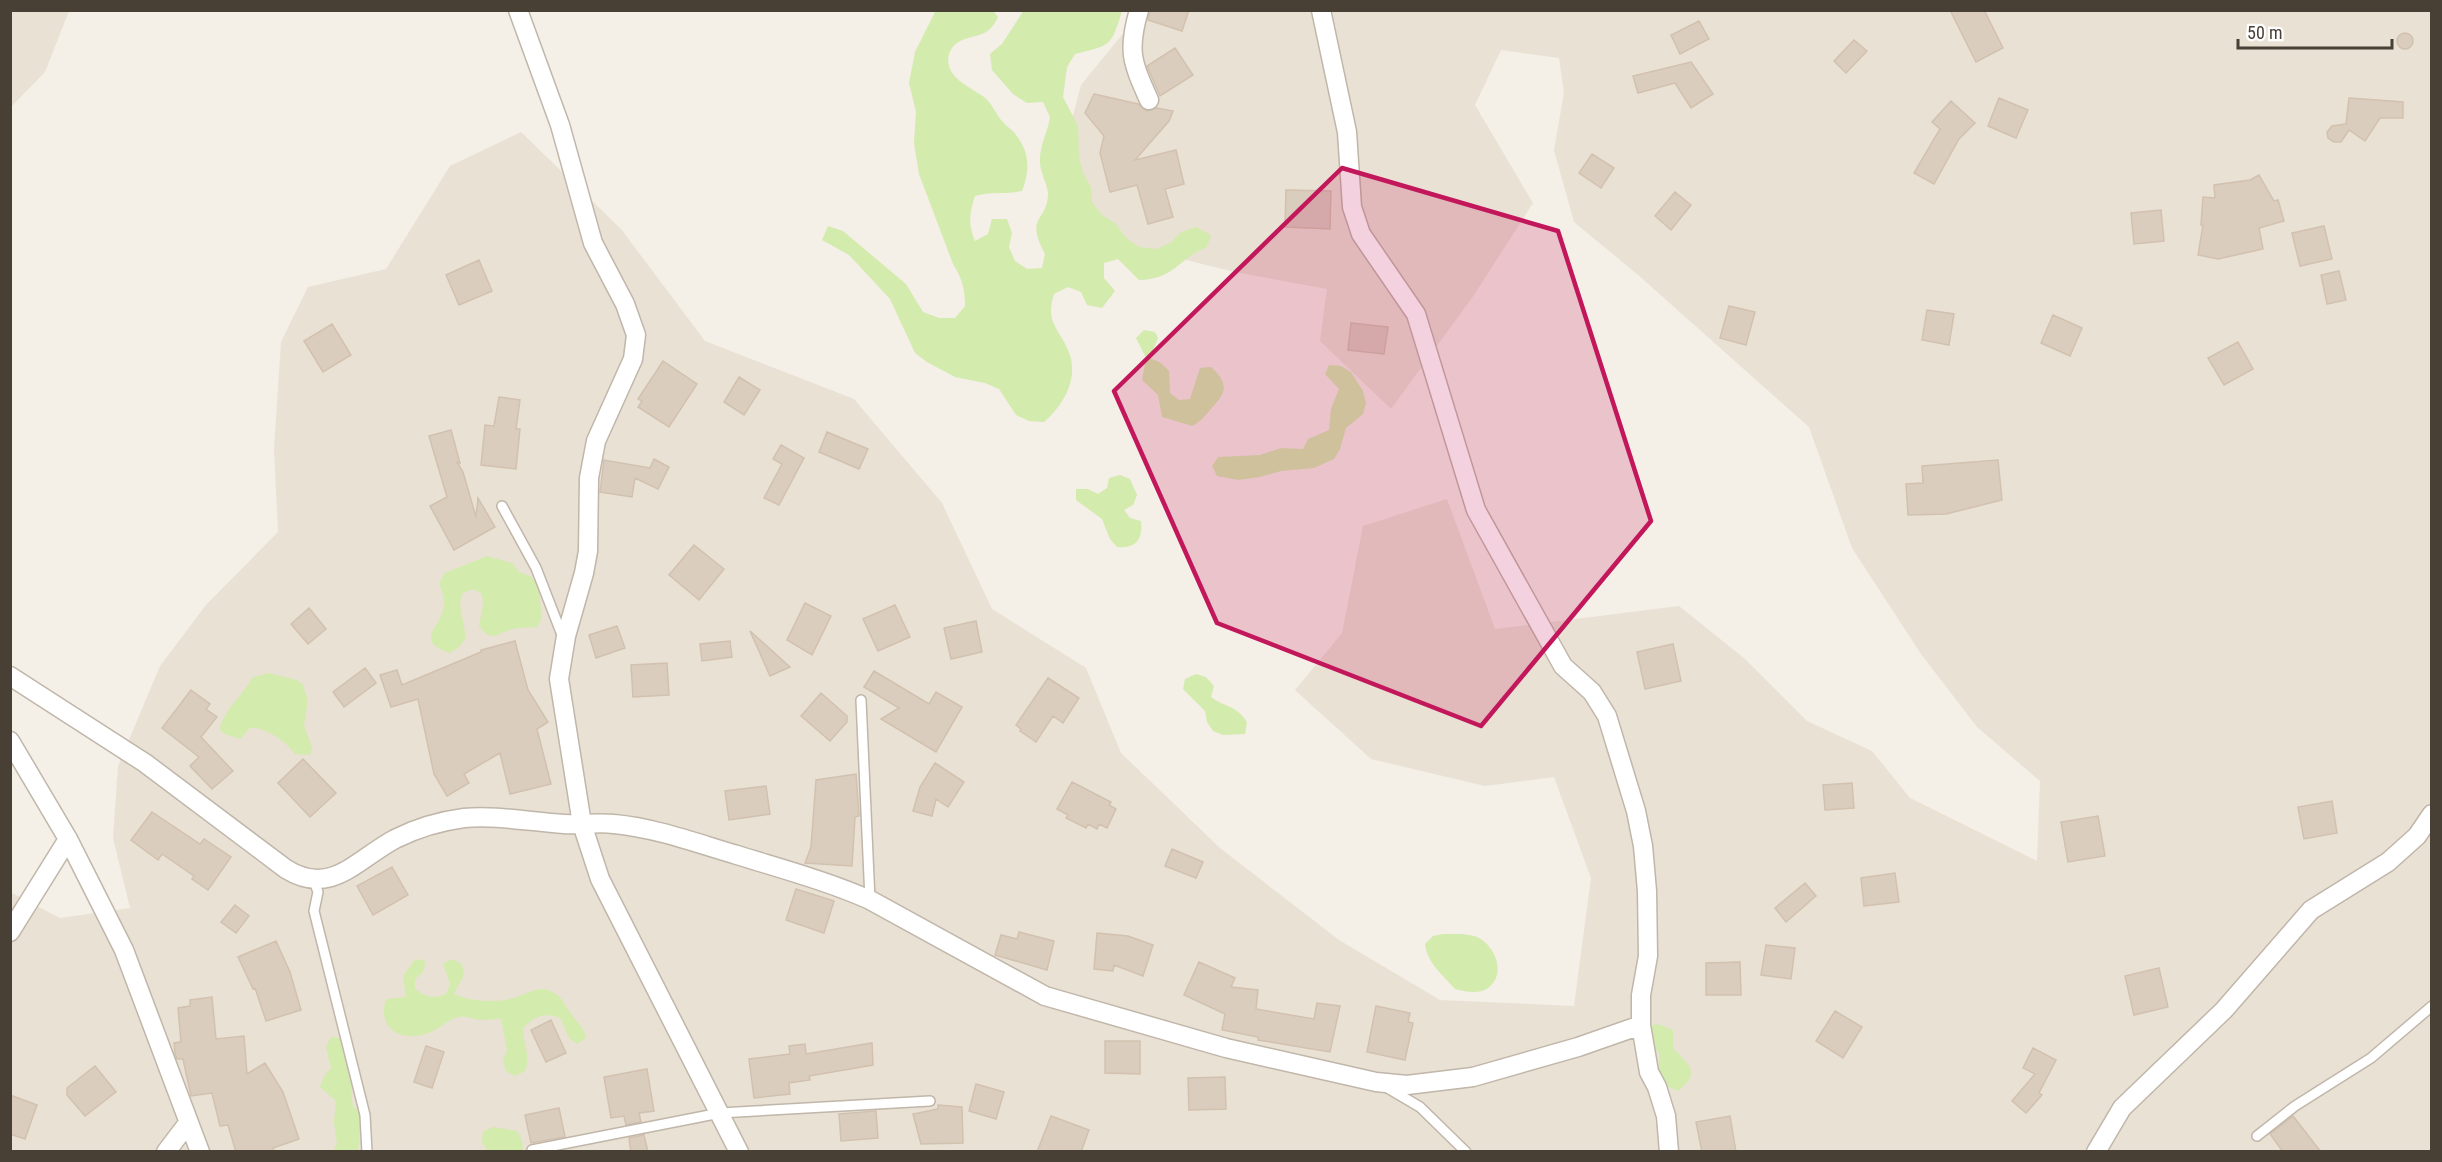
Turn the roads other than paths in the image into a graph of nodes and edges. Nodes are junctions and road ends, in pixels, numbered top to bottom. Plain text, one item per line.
1 (1139, 10) edge
2 (1321, 10) edge
3 (521, 17) edge
4 (1149, 100) dead end
5 (502, 506) dead end
6 (565, 641) junction
7 (10, 676) edge
8 (861, 699) dead end
9 (10, 741) edge
10 (2432, 814) edge
11 (582, 824) junction
12 (68, 839) junction
13 (314, 881) junction
14 (870, 900) junction
15 (10, 932) edge
16 (1641, 995) junction
17 (2432, 1006) edge
18 (1641, 1025) junction
19 (1619, 1034) junction
20 (1376, 1082) junction
21 (930, 1101) dead end
22 (720, 1113) junction
23 (188, 1123) junction
24 (2257, 1136) dead end
25 (532, 1150) edge
26 (166, 1152) edge
27 (200, 1152) edge
28 (366, 1152) edge
29 (739, 1152) edge
30 (1466, 1152) edge
31 (1669, 1152) edge
32 (2096, 1152) edge

1 - 4 street
2 - 16 street
3 - 6 street
5 - 6 lane
6 - 11 street
7 - 13 street
8 - 14 lane
9 - 12 street
10 - 32 street
11 - 13 street
11 - 14 street
11 - 22 street
12 - 15 street
12 - 23 street
13 - 28 lane
14 - 20 street
16 - 18 street
16 - 19 street
17 - 24 lane
18 - 19 street
18 - 31 street
19 - 20 street
20 - 30 lane
21 - 22 lane
22 - 25 lane
22 - 29 street
23 - 26 street
23 - 27 street

